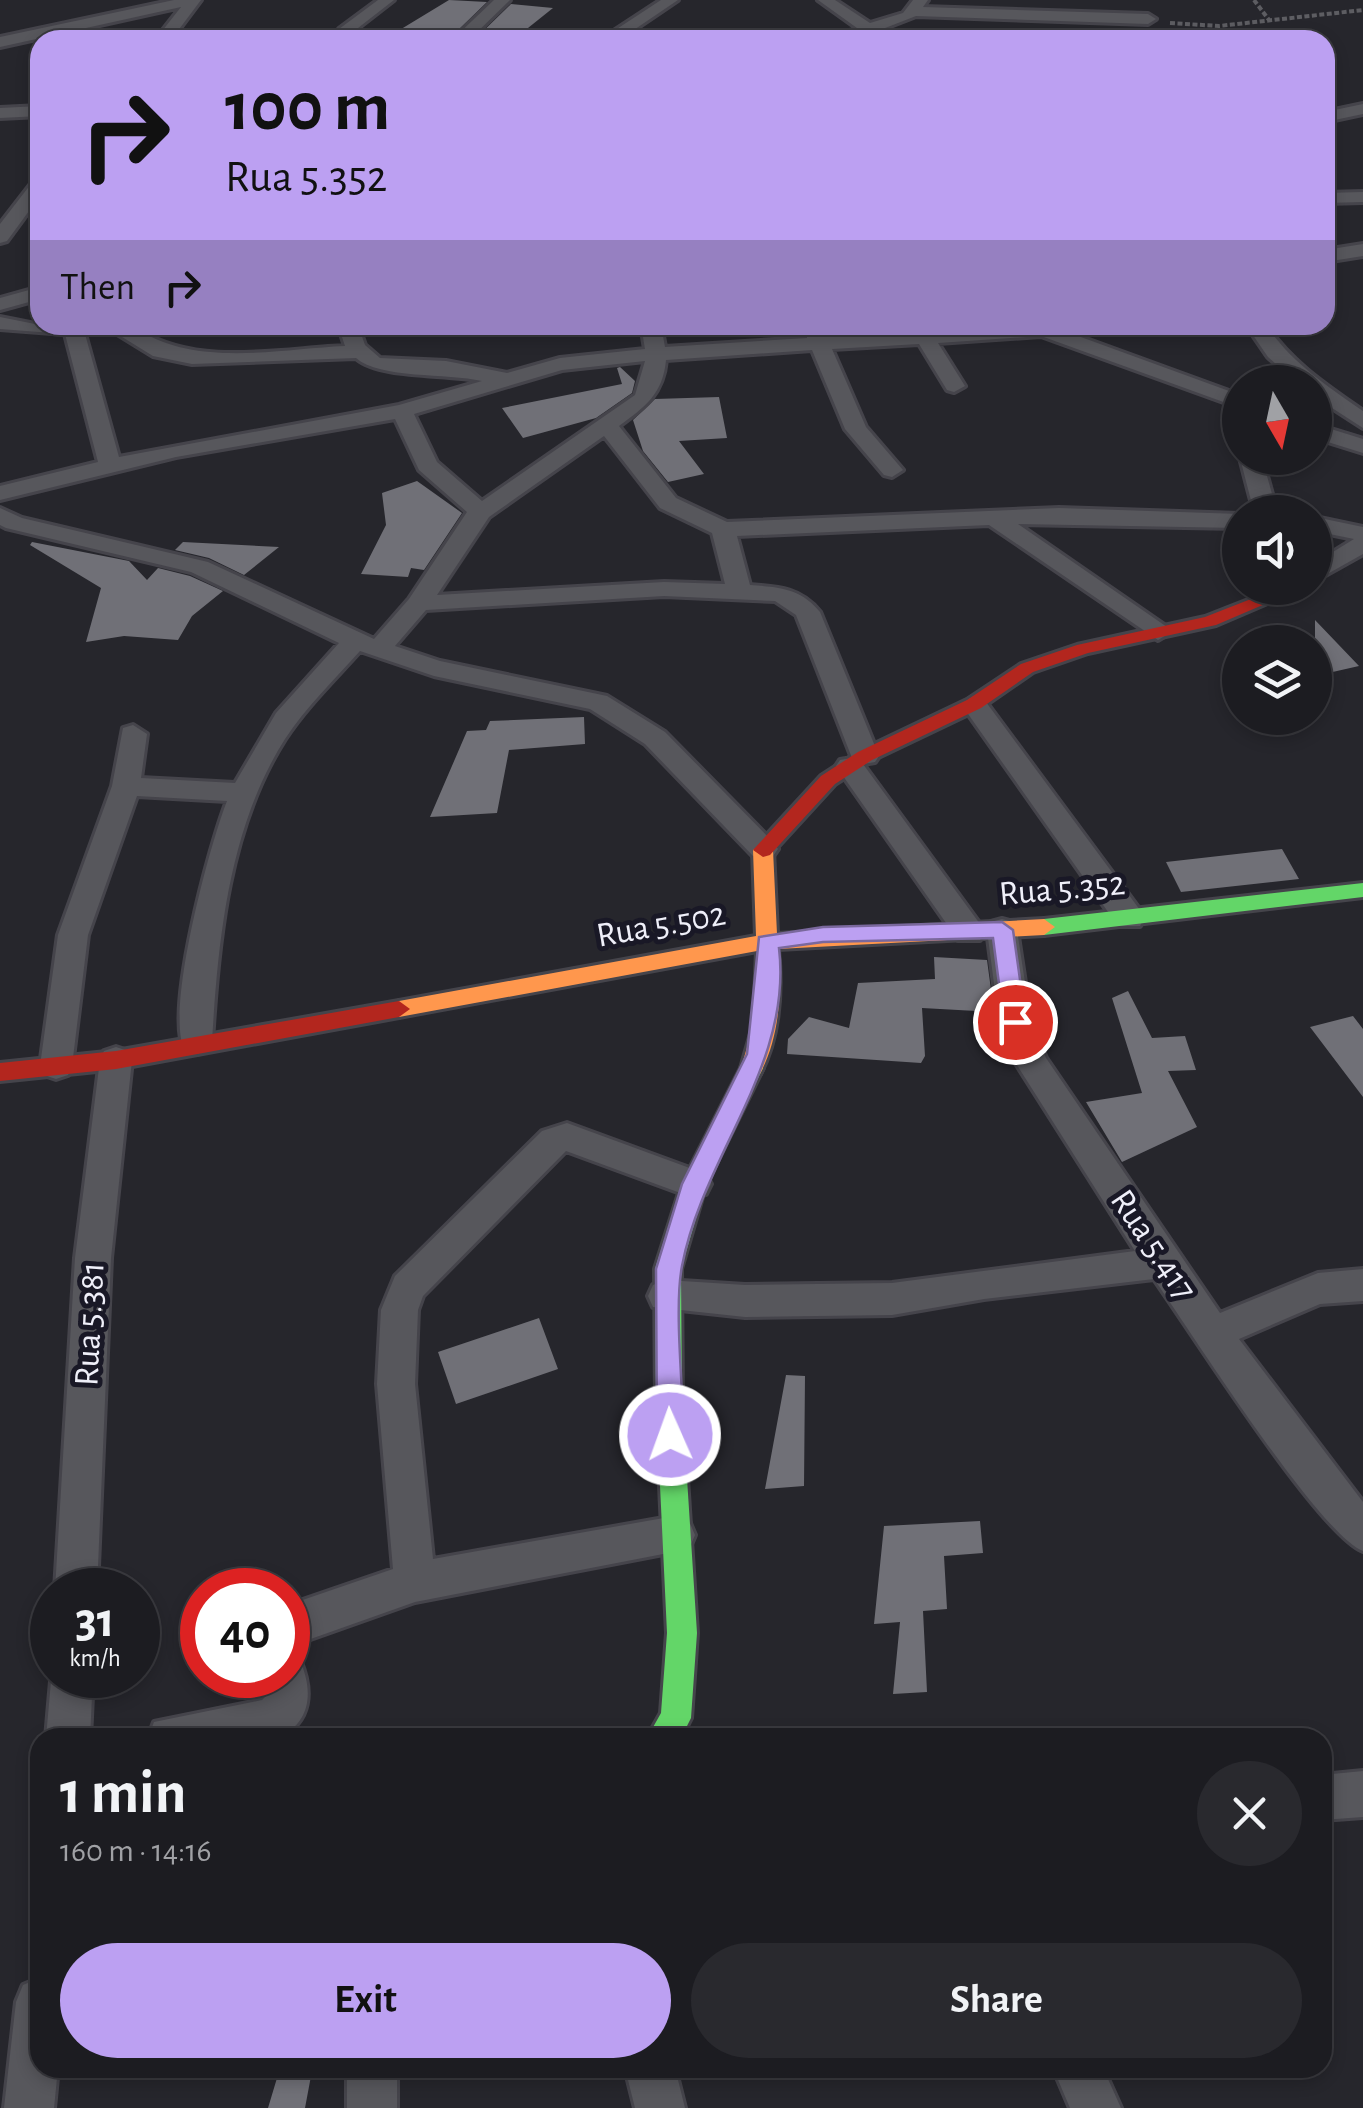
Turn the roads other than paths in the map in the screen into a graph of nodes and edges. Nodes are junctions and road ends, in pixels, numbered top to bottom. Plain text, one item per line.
1 (387, 0) edge
2 (504, 0) edge
3 (671, 0) edge
4 (825, 0) edge
5 (1153, 0) edge
6 (196, 2) edge
7 (917, 6) edge
8 (871, 28) junction
9 (1149, 28) edge
10 (60, 30) edge
11 (172, 30) edge
12 (347, 30) edge
13 (471, 30) edge
14 (624, 30) edge
15 (865, 30) edge
16 (874, 30) edge
17 (6, 41) edge
18 (0, 54) edge
19 (1363, 109) edge
20 (30, 112) edge
21 (0, 113) edge
22 (1335, 115) edge
23 (30, 197) edge
24 (1335, 198) edge
25 (1363, 198) edge
26 (0, 236) edge
27 (1363, 250) edge
28 (1335, 254) edge
29 (30, 295) edge
30 (0, 304) edge
31 (0, 324) edge
32 (30, 326) edge
33 (75, 335) edge
34 (140, 335) edge
35 (352, 335) edge
36 (653, 335) edge
37 (816, 335) edge
38 (966, 335) edge
39 (1055, 335) edge
40 (1263, 335) edge
41 (926, 339) junction
42 (359, 352) junction
43 (656, 354) junction
44 (1289, 365) edge
45 (506, 379) junction
46 (954, 386) dead end
47 (1222, 395) edge
48 (1332, 399) edge
49 (402, 411) junction
50 (1363, 420) edge
51 (608, 427) junction
52 (1332, 436) edge
53 (1363, 446) edge
54 (110, 464) junction
55 (892, 470) dead end
56 (0, 493) edge
57 (481, 512) junction
58 (996, 519) junction
59 (1222, 519) edge
60 (5, 522) edge
61 (1332, 528) edge
62 (722, 529) junction
63 (1363, 534) edge
64 (1363, 544) edge
65 (1332, 563) edge
66 (739, 590) junction
67 (419, 602) junction
68 (1250, 605) edge
69 (1158, 632) junction
70 (367, 646) junction
71 (974, 704) junction
72 (133, 734) dead end
73 (858, 761) junction
74 (126, 786) junction
75 (246, 793) junction
76 (763, 849) junction
77 (1363, 890) edge
78 (1129, 918) junction
79 (986, 931) junction
80 (767, 942) junction
81 (196, 1042) junction
82 (116, 1060) junction
83 (56, 1066) junction
84 (0, 1072) edge
85 (694, 1184) junction
86 (1163, 1263) junction
87 (1363, 1285) edge
88 (666, 1296) junction
89 (1214, 1332) junction
90 (1363, 1532) edge
91 (675, 1534) junction
92 (77, 1568) edge
93 (415, 1582) junction
94 (310, 1618) edge
95 (71, 1698) edge
96 (285, 1698) edge
97 (69, 1728) edge
98 (238, 1728) edge
99 (669, 1728) edge
100 (1363, 1794) edge
101 (1332, 1797) edge
102 (32, 2078) edge
103 (372, 2078) edge
104 (652, 2078) edge
105 (1082, 2078) edge
106 (29, 2108) edge
107 (372, 2108) edge
108 (660, 2108) edge
109 (1096, 2108) edge

1 - 12 street
2 - 13 street
3 - 14 street
4 - 8 street
5 - 9 street
6 - 10 street
6 - 11 street
7 - 8 street
7 - 9 street
8 - 15 street
8 - 16 street
17 - 18 street
19 - 22 street
20 - 21 street
23 - 26 street
24 - 25 street
27 - 28 street
29 - 30 street
31 - 32 street
33 - 54 street
34 - 42 street
35 - 42 street
36 - 43 street
37 - 41 street
37 - 43 street
37 - 55 street
38 - 41 street
39 - 47 street
40 - 44 street
41 - 46 street
42 - 45 street
43 - 45 street
43 - 51 street
45 - 49 street
48 - 50 street
49 - 54 street
49 - 57 street
51 - 57 street
51 - 62 street
52 - 53 street
54 - 56 street
57 - 67 street
58 - 59 street
58 - 62 street
58 - 69 street
60 - 70 street
61 - 63 street
62 - 66 street
64 - 65 street
66 - 67 street
66 - 73 street
67 - 70 street
68 - 69 street
69 - 71 street
70 - 75 street
70 - 76 street
71 - 73 street
71 - 78 street
72 - 74 street
73 - 76 street
73 - 79 street
74 - 75 street
74 - 83 street
75 - 81 street
76 - 80 street, Rua 5.502
77 - 78 street, Rua 5.352
78 - 79 street, Rua 5.352
79 - 80 street, Rua 5.352
79 - 86 street, Rua 5.417
80 - 81 street, Rua 5.502
80 - 85 street
81 - 82 street, Rua 5.502
82 - 83 street, Rua 5.502
82 - 92 street, Rua 5.381
83 - 84 street, Rua 5.502
85 - 88 street
85 - 93 street
86 - 88 street
86 - 89 street, Rua 5.417
87 - 89 street
88 - 91 street
89 - 90 street, Rua 5.417
91 - 93 street
91 - 99 street
93 - 94 street
95 - 97 street
96 - 98 street
100 - 101 street
102 - 106 street
103 - 107 street
104 - 108 street
105 - 109 street

